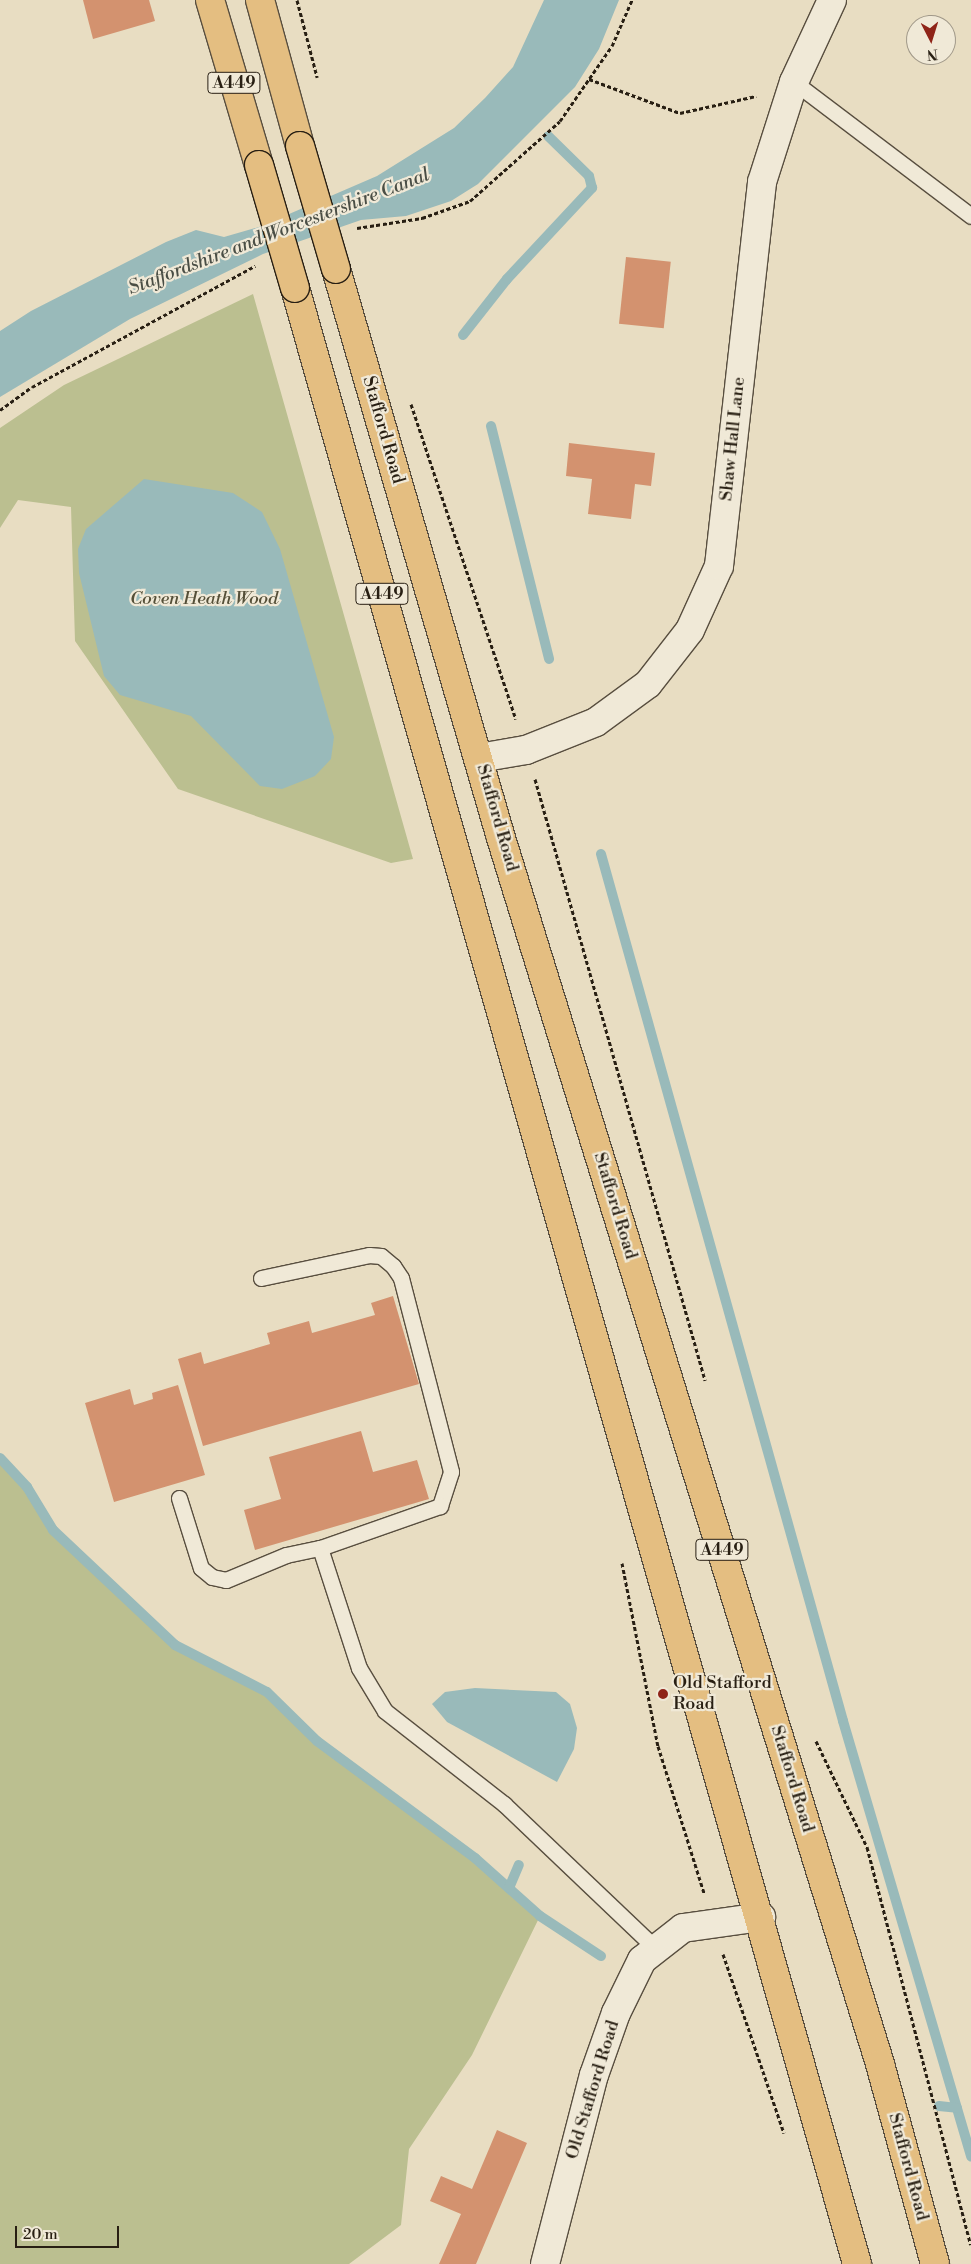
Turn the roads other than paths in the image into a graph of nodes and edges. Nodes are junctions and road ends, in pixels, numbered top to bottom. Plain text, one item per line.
1 (210, 0) edge
2 (260, 0) edge
3 (832, 0) edge
4 (794, 82) junction
5 (971, 216) edge
6 (480, 758) junction
7 (261, 1278) dead end
8 (179, 1498) dead end
9 (320, 1548) junction
10 (760, 1917) junction
11 (656, 1949) junction
12 (545, 2264) edge
13 (856, 2264) edge
14 (935, 2264) edge

1 - 10 highway, A449, bridge
2 - 6 highway, Stafford Road / A449, bridge
3 - 4 street, Shaw Hall Lane
4 - 5 lane
4 - 6 street, Shaw Hall Lane
6 - 14 highway, Stafford Road / A449
7 - 9 lane
8 - 9 lane
9 - 11 lane
10 - 11 street, Old Stafford Road
10 - 13 highway, A449
11 - 12 street, Old Stafford Road

